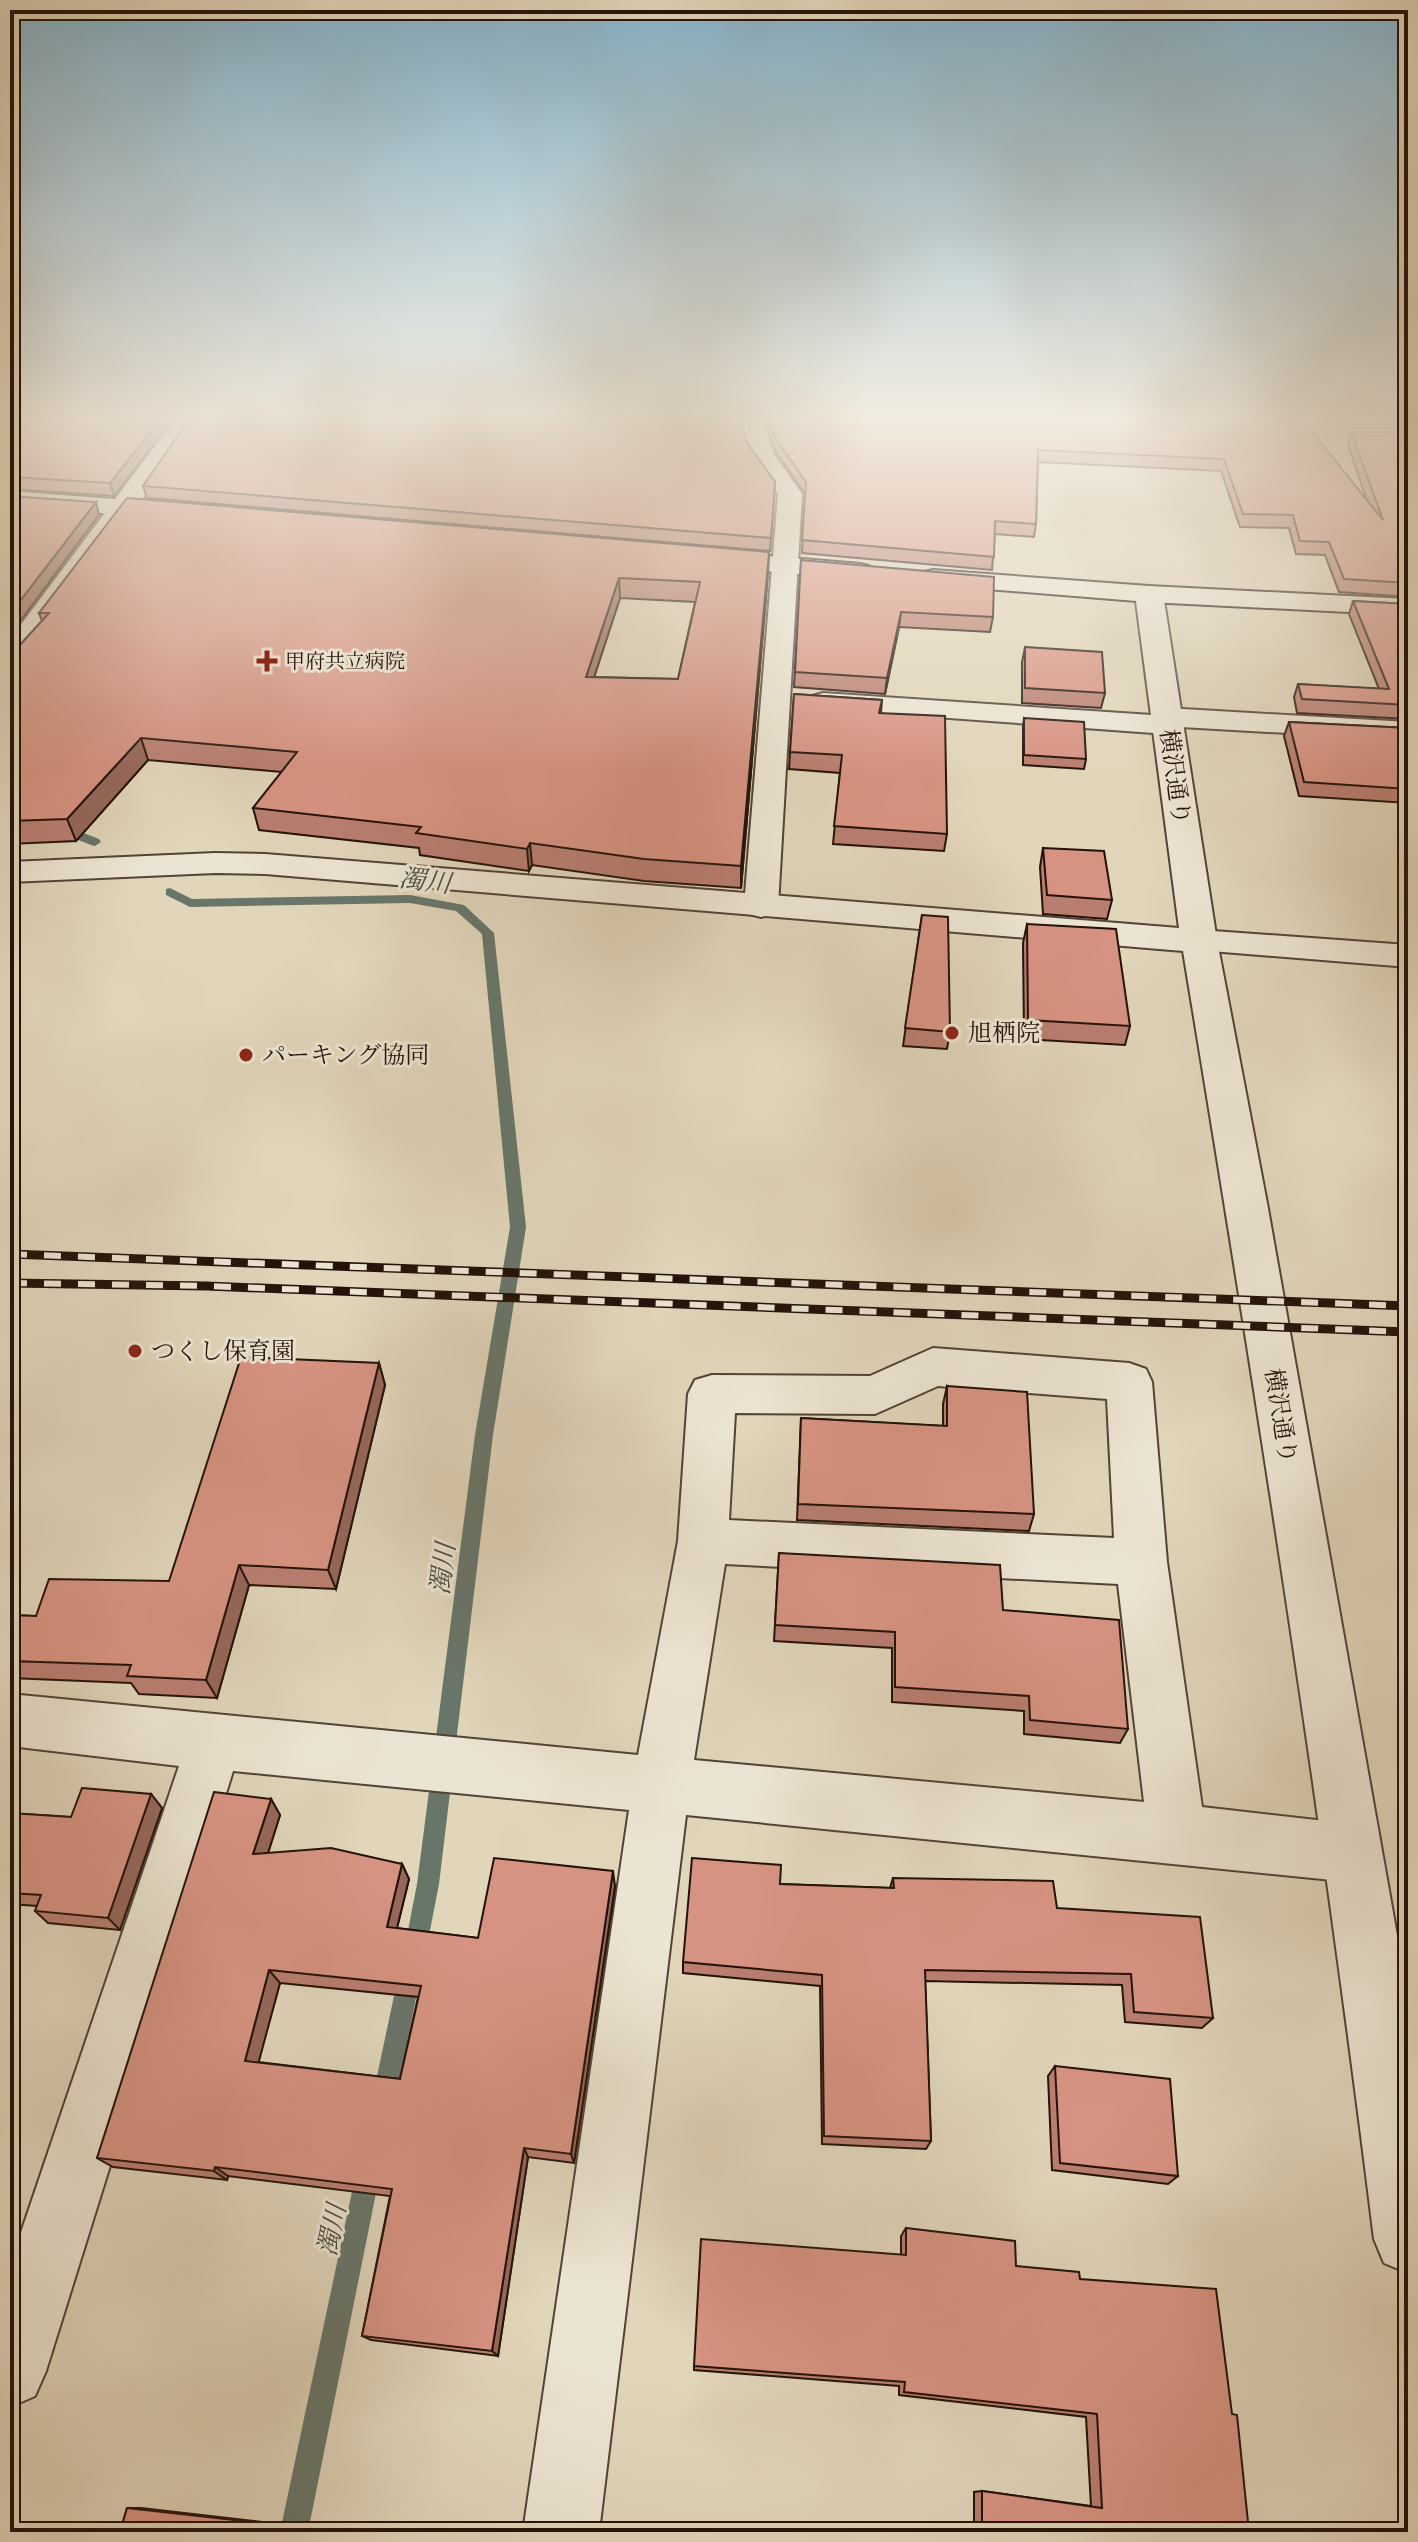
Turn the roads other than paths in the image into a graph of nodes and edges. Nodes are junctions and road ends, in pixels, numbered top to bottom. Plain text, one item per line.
1 (103, 536) edge
2 (787, 536) edge
3 (681, 556) edge
4 (785, 567) junction
5 (1149, 594) junction
6 (1408, 607) edge
7 (10, 658) edge
8 (775, 698) junction
9 (1167, 721) junction
10 (1408, 731) edge
11 (10, 872) edge
12 (761, 906) junction
13 (1199, 941) junction
14 (1408, 956) edge
15 (703, 1541) junction
16 (1141, 1562) junction
17 (10, 1720) edge
18 (214, 1744) junction
19 (661, 1787) junction
20 (1177, 1833) junction
21 (1352, 1853) junction
22 (1408, 2239) edge
23 (10, 2371) edge
24 (561, 2532) edge

1 - 7 street
2 - 4 street
3 - 4 street
4 - 5 street
4 - 8 street
5 - 6 street
5 - 9 street, 横沢通り
8 - 9 street
8 - 12 street
9 - 10 street
9 - 13 street, 横沢通り
11 - 12 street
12 - 13 street
13 - 14 street
13 - 21 street, 横沢通り
15 - 16 street
15 - 16 street
15 - 19 street
16 - 20 street
17 - 18 street
18 - 19 street
18 - 23 street
19 - 20 street
19 - 24 street
20 - 21 street
21 - 22 street, 横沢通り

